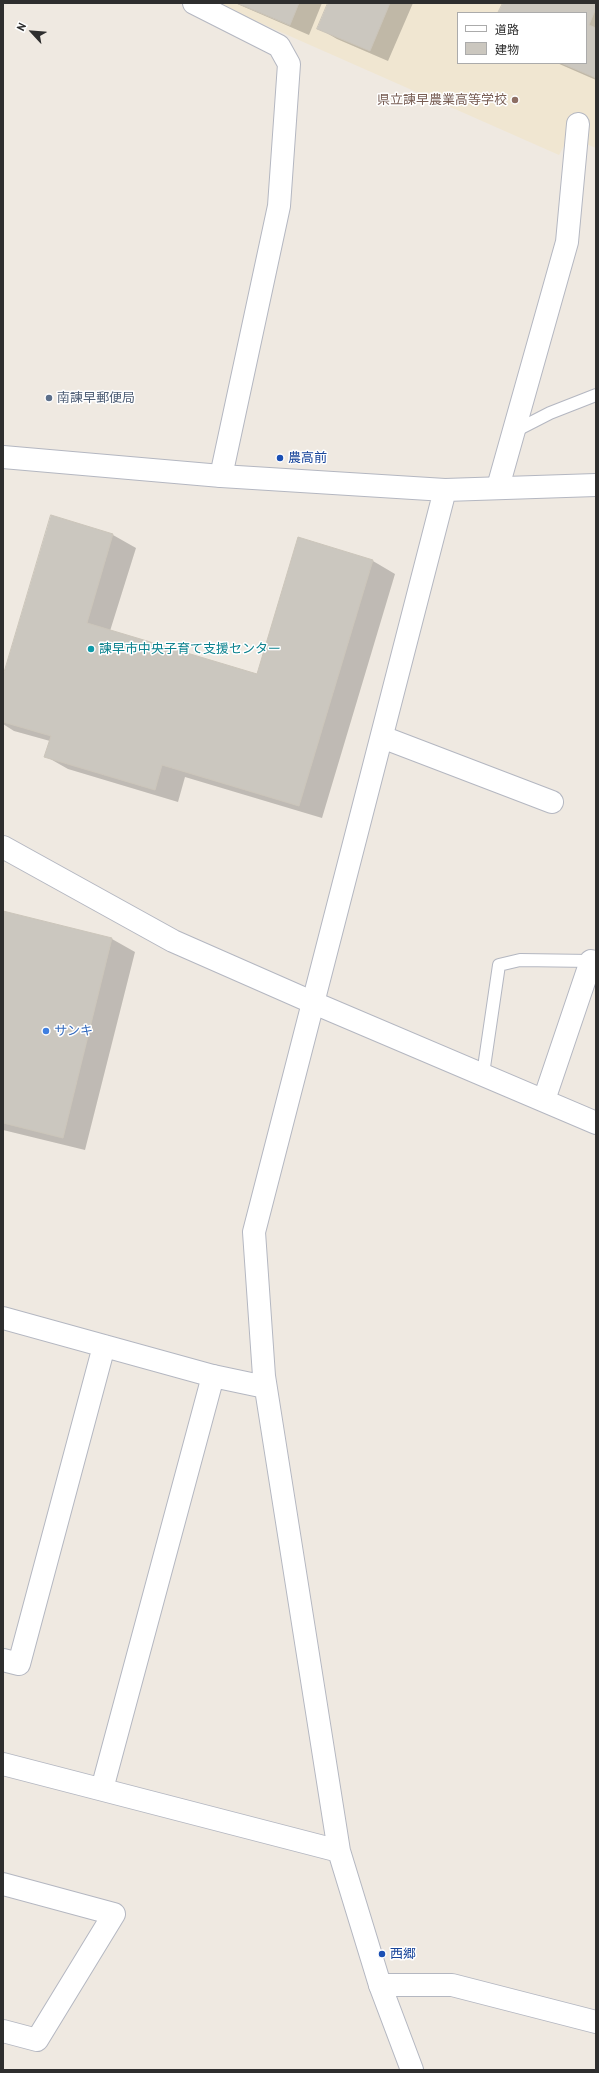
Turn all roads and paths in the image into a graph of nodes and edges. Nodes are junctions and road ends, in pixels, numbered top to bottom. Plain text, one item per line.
1 (194, 3) edge
2 (578, 124) dead end
3 (596, 395) edge
4 (513, 432) junction
5 (3, 457) edge
6 (221, 476) junction
7 (596, 485) edge
8 (498, 487) junction
9 (445, 490) junction
10 (382, 736) junction
11 (552, 802) dead end
12 (3, 847) edge
13 (591, 961) joint
14 (314, 1003) junction
15 (482, 1074) junction
16 (544, 1100) junction
17 (596, 1123) edge
18 (3, 1318) edge
19 (104, 1346) junction
20 (213, 1376) junction
21 (265, 1387) junction
22 (3, 1660) edge
23 (3, 1764) edge
24 (102, 1790) junction
25 (339, 1851) junction
26 (3, 1884) edge
27 (380, 1985) junction
28 (596, 2022) edge
29 (3, 2031) edge
30 (412, 2070) edge

1 - 6 street
2 - 4 street
3 - 4 lane
4 - 8 street
5 - 6 street
6 - 9 street
7 - 8 street
8 - 9 street
9 - 10 street
10 - 11 street
10 - 14 street
12 - 14 street
13 - 15 lane
13 - 16 street
14 - 15 street
14 - 21 street
15 - 16 street
16 - 17 street
18 - 19 street
19 - 20 street
19 - 22 street
20 - 21 street
20 - 24 street
21 - 25 street
23 - 24 street
24 - 25 street
25 - 27 street
26 - 29 street
27 - 28 street
27 - 30 street

